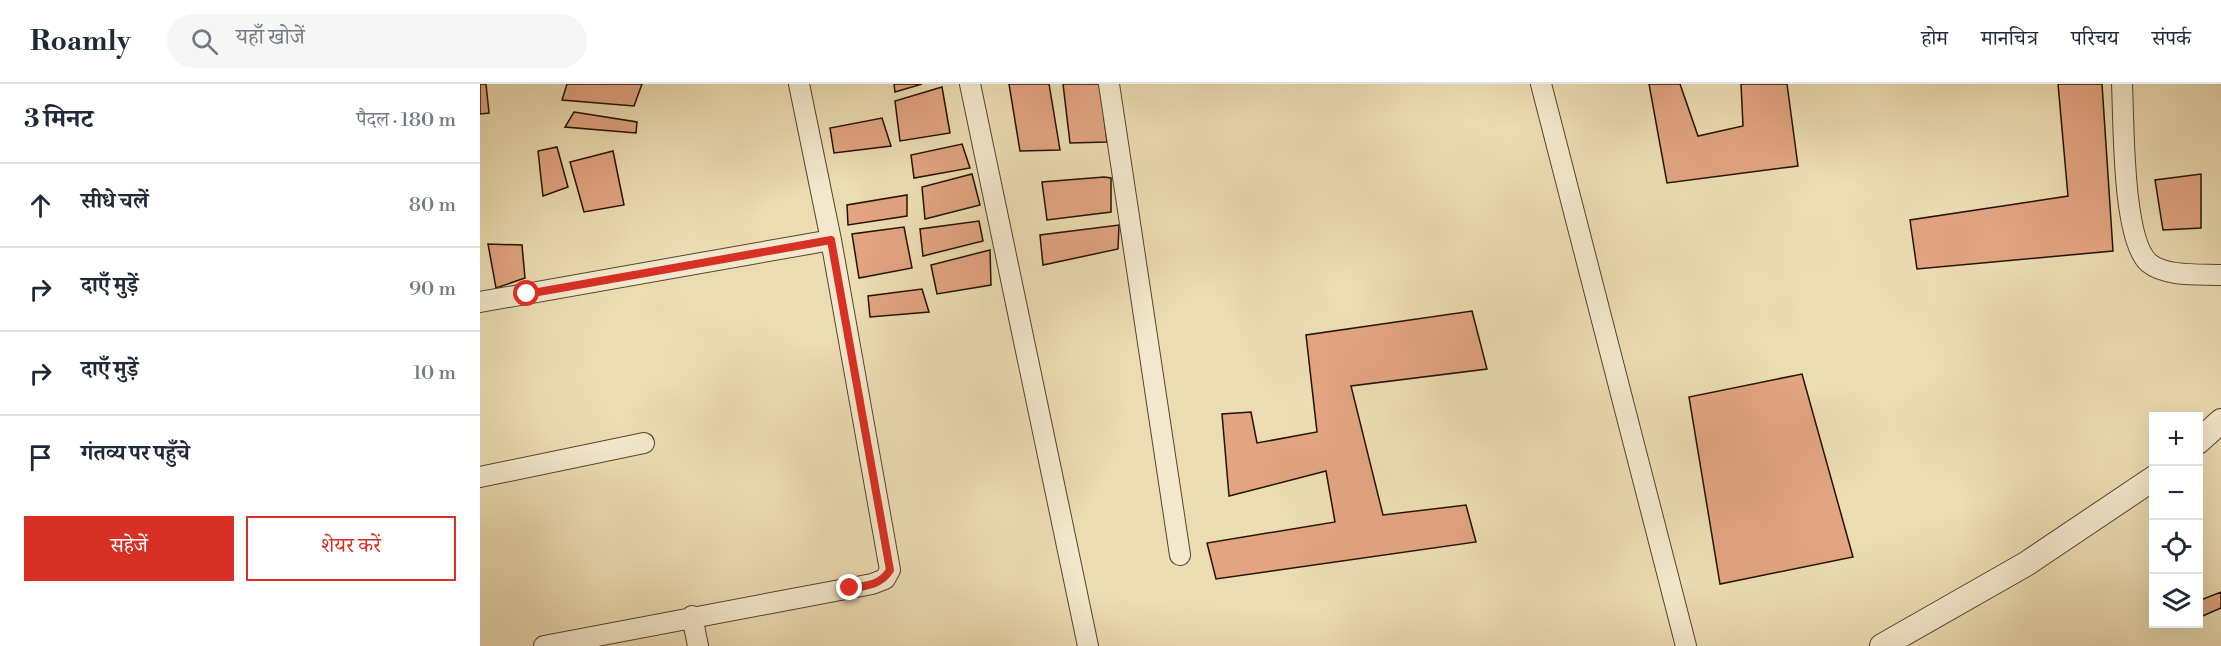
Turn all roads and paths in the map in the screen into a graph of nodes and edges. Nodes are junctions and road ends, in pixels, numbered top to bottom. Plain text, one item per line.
1 (799, 84) edge
2 (970, 84) edge
3 (1109, 84) edge
4 (1541, 84) edge
5 (2122, 84) edge
6 (831, 240) junction
7 (2221, 275) edge
8 (480, 302) edge
9 (2221, 421) edge
10 (2203, 438) edge
11 (644, 443) dead end
12 (480, 477) edge
13 (2149, 481) edge
14 (1180, 555) dead end
15 (692, 616) junction
16 (585, 642) edge
17 (544, 646) edge
18 (698, 646) edge
19 (1088, 646) edge
20 (1686, 646) edge
21 (1882, 646) edge

1 - 6 street
2 - 19 street
3 - 14 street
4 - 20 street
5 - 7 street
6 - 8 street
6 - 15 street
9 - 10 street
11 - 12 street
13 - 21 street
15 - 16 street
15 - 18 street
16 - 17 street

